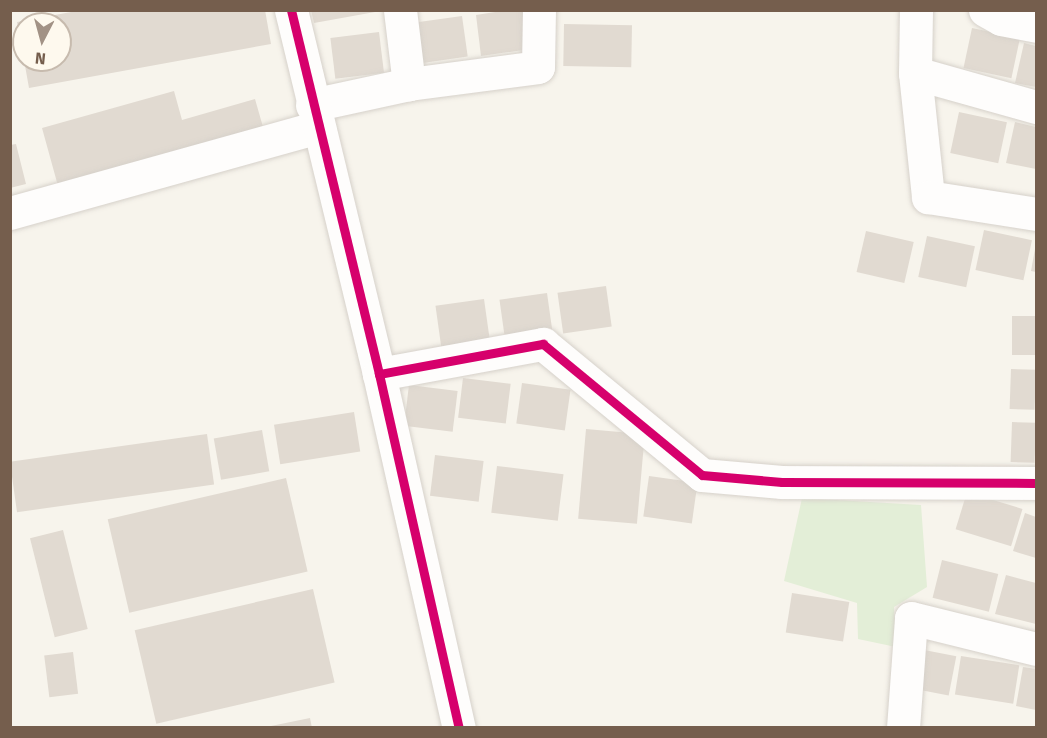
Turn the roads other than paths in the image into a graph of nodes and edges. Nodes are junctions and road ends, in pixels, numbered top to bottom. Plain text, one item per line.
1 (291, 10) edge
2 (400, 10) edge
3 (539, 10) edge
4 (916, 10) edge
5 (985, 10) edge
6 (1036, 26) edge
7 (915, 73) junction
8 (409, 84) junction
9 (1036, 107) edge
10 (314, 116) junction
11 (10, 213) edge
12 (1036, 214) edge
13 (379, 374) junction
14 (1036, 483) edge
15 (1036, 649) edge
16 (459, 728) edge
17 (903, 728) edge

1 - 10 street
2 - 8 street
3 - 8 street
4 - 7 street
5 - 6 street
7 - 9 street
7 - 12 street
8 - 10 street
10 - 11 street
10 - 13 street
13 - 14 street
13 - 16 street
15 - 17 street

